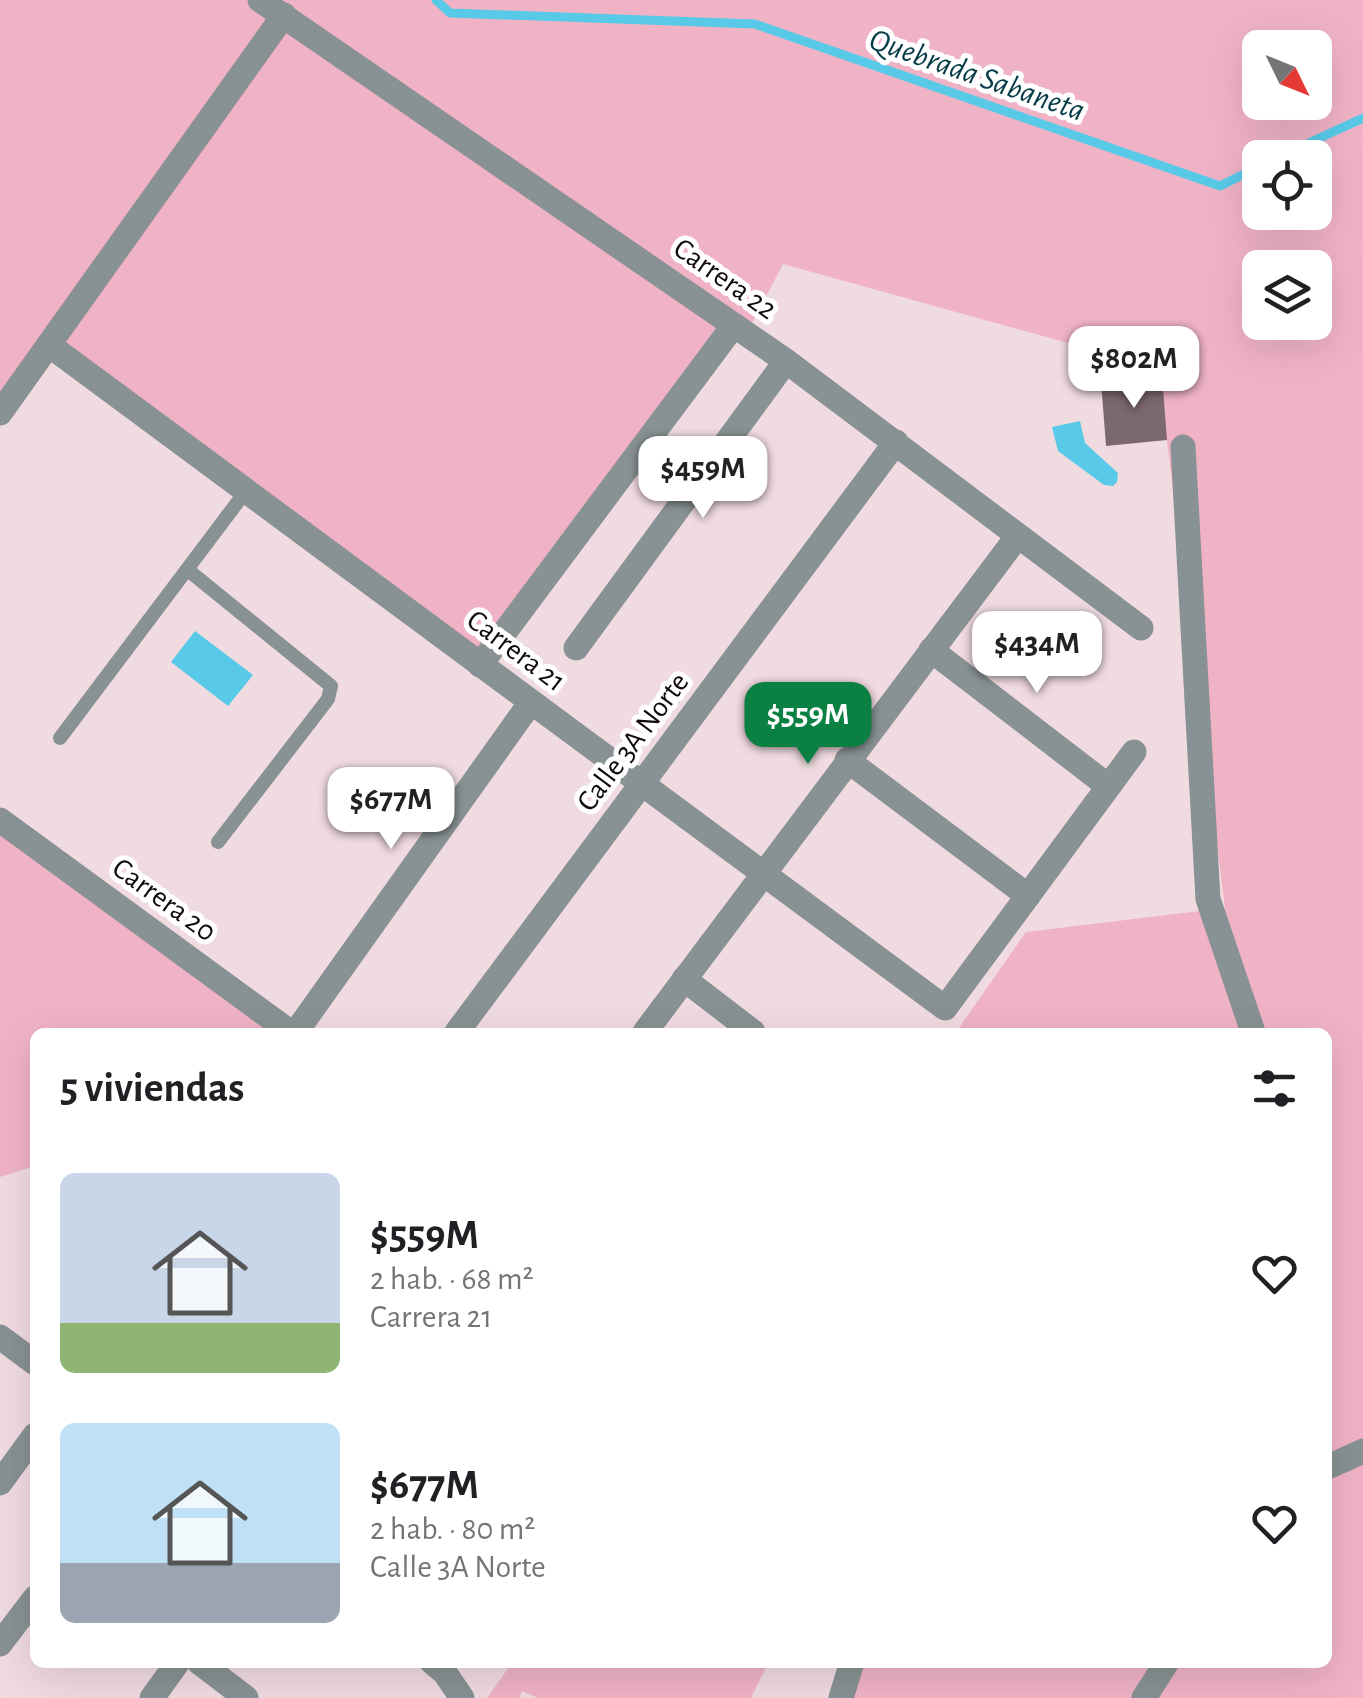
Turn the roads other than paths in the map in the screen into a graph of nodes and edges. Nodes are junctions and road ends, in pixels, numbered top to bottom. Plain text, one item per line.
1 (260, 0) edge
2 (284, 15) junction
3 (734, 325) junction
4 (49, 345) junction
5 (786, 361) junction
6 (0, 413) edge
7 (896, 442) junction
8 (1183, 447) dead end
9 (246, 491) junction
10 (1017, 537) junction
11 (188, 570) junction
12 (1142, 628) dead end
13 (576, 648) dead end
14 (932, 650) junction
15 (480, 664) junction
16 (531, 702) junction
17 (60, 738) dead end
18 (1134, 752) dead end
19 (847, 760) junction
20 (642, 785) junction
21 (1108, 786) junction
22 (0, 820) edge
23 (218, 842) dead end
24 (762, 874) junction
25 (1028, 896) junction
26 (684, 979) junction
27 (287, 1028) edge
28 (296, 1028) edge
29 (460, 1028) edge
30 (647, 1028) edge
31 (748, 1028) edge
32 (1252, 1028) edge
33 (3, 1346) edge
34 (30, 1360) edge
35 (30, 1442) edge
36 (1363, 1451) edge
37 (1332, 1465) edge
38 (0, 1483) edge
39 (30, 1605) edge
40 (0, 1644) edge
41 (174, 1668) edge
42 (207, 1668) edge
43 (439, 1668) edge
44 (850, 1668) edge
45 (1162, 1668) edge
46 (152, 1698) edge
47 (246, 1698) edge
48 (462, 1698) edge
49 (840, 1698) edge
50 (1144, 1698) edge

1 - 2 street, Carrera 22
2 - 3 street, Carrera 22
2 - 4 street
3 - 5 street, Carrera 22
3 - 15 street
4 - 6 street
4 - 9 street, Carrera 21
5 - 7 street, Carrera 22
5 - 13 street
7 - 10 street, Carrera 22
7 - 20 street, Calle 3A Norte
8 - 32 street
9 - 11 lane
9 - 15 street, Carrera 21
10 - 12 street, Carrera 22
10 - 14 street
11 - 17 lane
11 - 23 lane
14 - 19 street
14 - 21 street
15 - 16 street, Carrera 21
16 - 20 street, Carrera 21
16 - 28 street
18 - 21 street
19 - 24 street
19 - 25 street
20 - 24 street, Carrera 21
20 - 29 street, Calle 3A Norte
21 - 25 street
22 - 27 street, Carrera 20
24 - 25 street, Carrera 21
24 - 26 street
26 - 30 street
26 - 31 street
33 - 34 street
35 - 38 street
36 - 37 street
39 - 40 street
41 - 46 street
42 - 47 street
43 - 48 street
44 - 49 street
45 - 50 street

